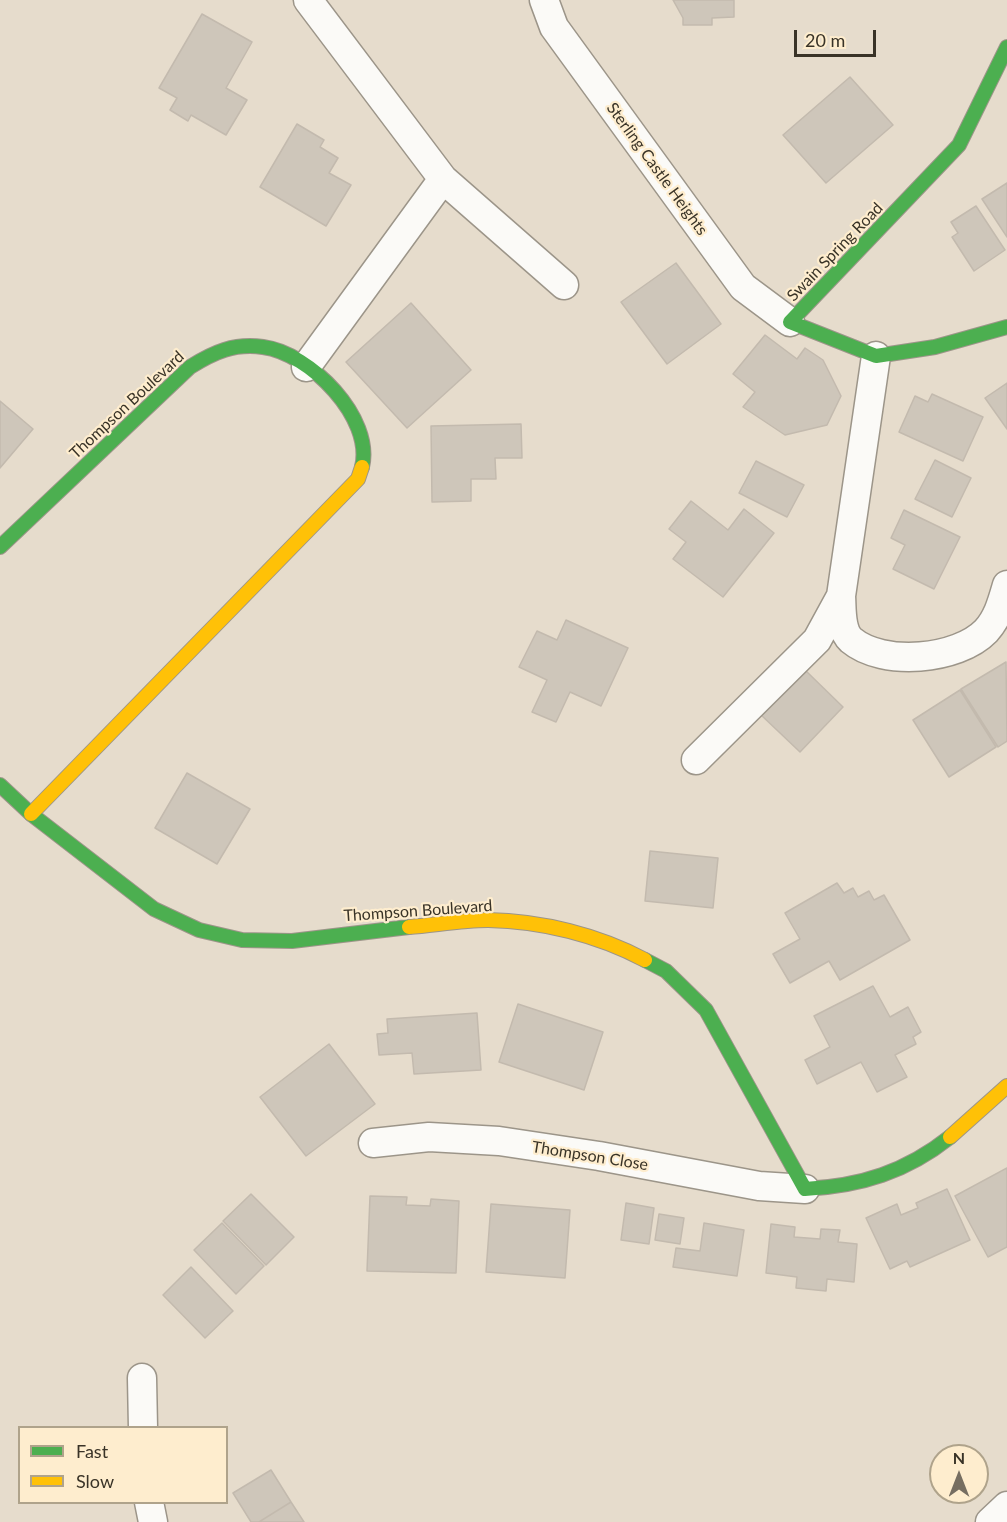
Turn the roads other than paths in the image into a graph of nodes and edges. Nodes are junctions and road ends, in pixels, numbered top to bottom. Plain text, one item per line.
1 (308, 0) edge
2 (544, 0) edge
3 (1007, 47) edge
4 (443, 179) junction
5 (564, 285) dead end
6 (790, 322) junction
7 (1007, 327) edge
8 (876, 356) junction
9 (306, 368) junction
10 (0, 547) edge
11 (1007, 585) edge
12 (841, 596) junction
13 (696, 760) dead end
14 (0, 785) edge
15 (31, 814) junction
16 (1007, 1086) edge
17 (373, 1143) dead end
18 (805, 1189) junction
19 (141, 1378) dead end
20 (143, 1426) edge
21 (149, 1504) edge
22 (1007, 1506) edge
23 (153, 1522) edge
24 (990, 1522) edge

1 - 4 street
2 - 6 street, Sterling Castle Heights
3 - 6 street, Swain Spring Road
4 - 5 street
4 - 9 street
6 - 8 street, Swain Spring Road
7 - 8 street
8 - 12 street
9 - 10 street, Thompson Boulevard
9 - 15 street, Thompson Boulevard
11 - 12 street
12 - 13 street
14 - 15 street, Thompson Boulevard
15 - 18 street, Thompson Boulevard
16 - 18 street
17 - 18 street, Thompson Close
19 - 20 street
21 - 23 street
22 - 24 street

